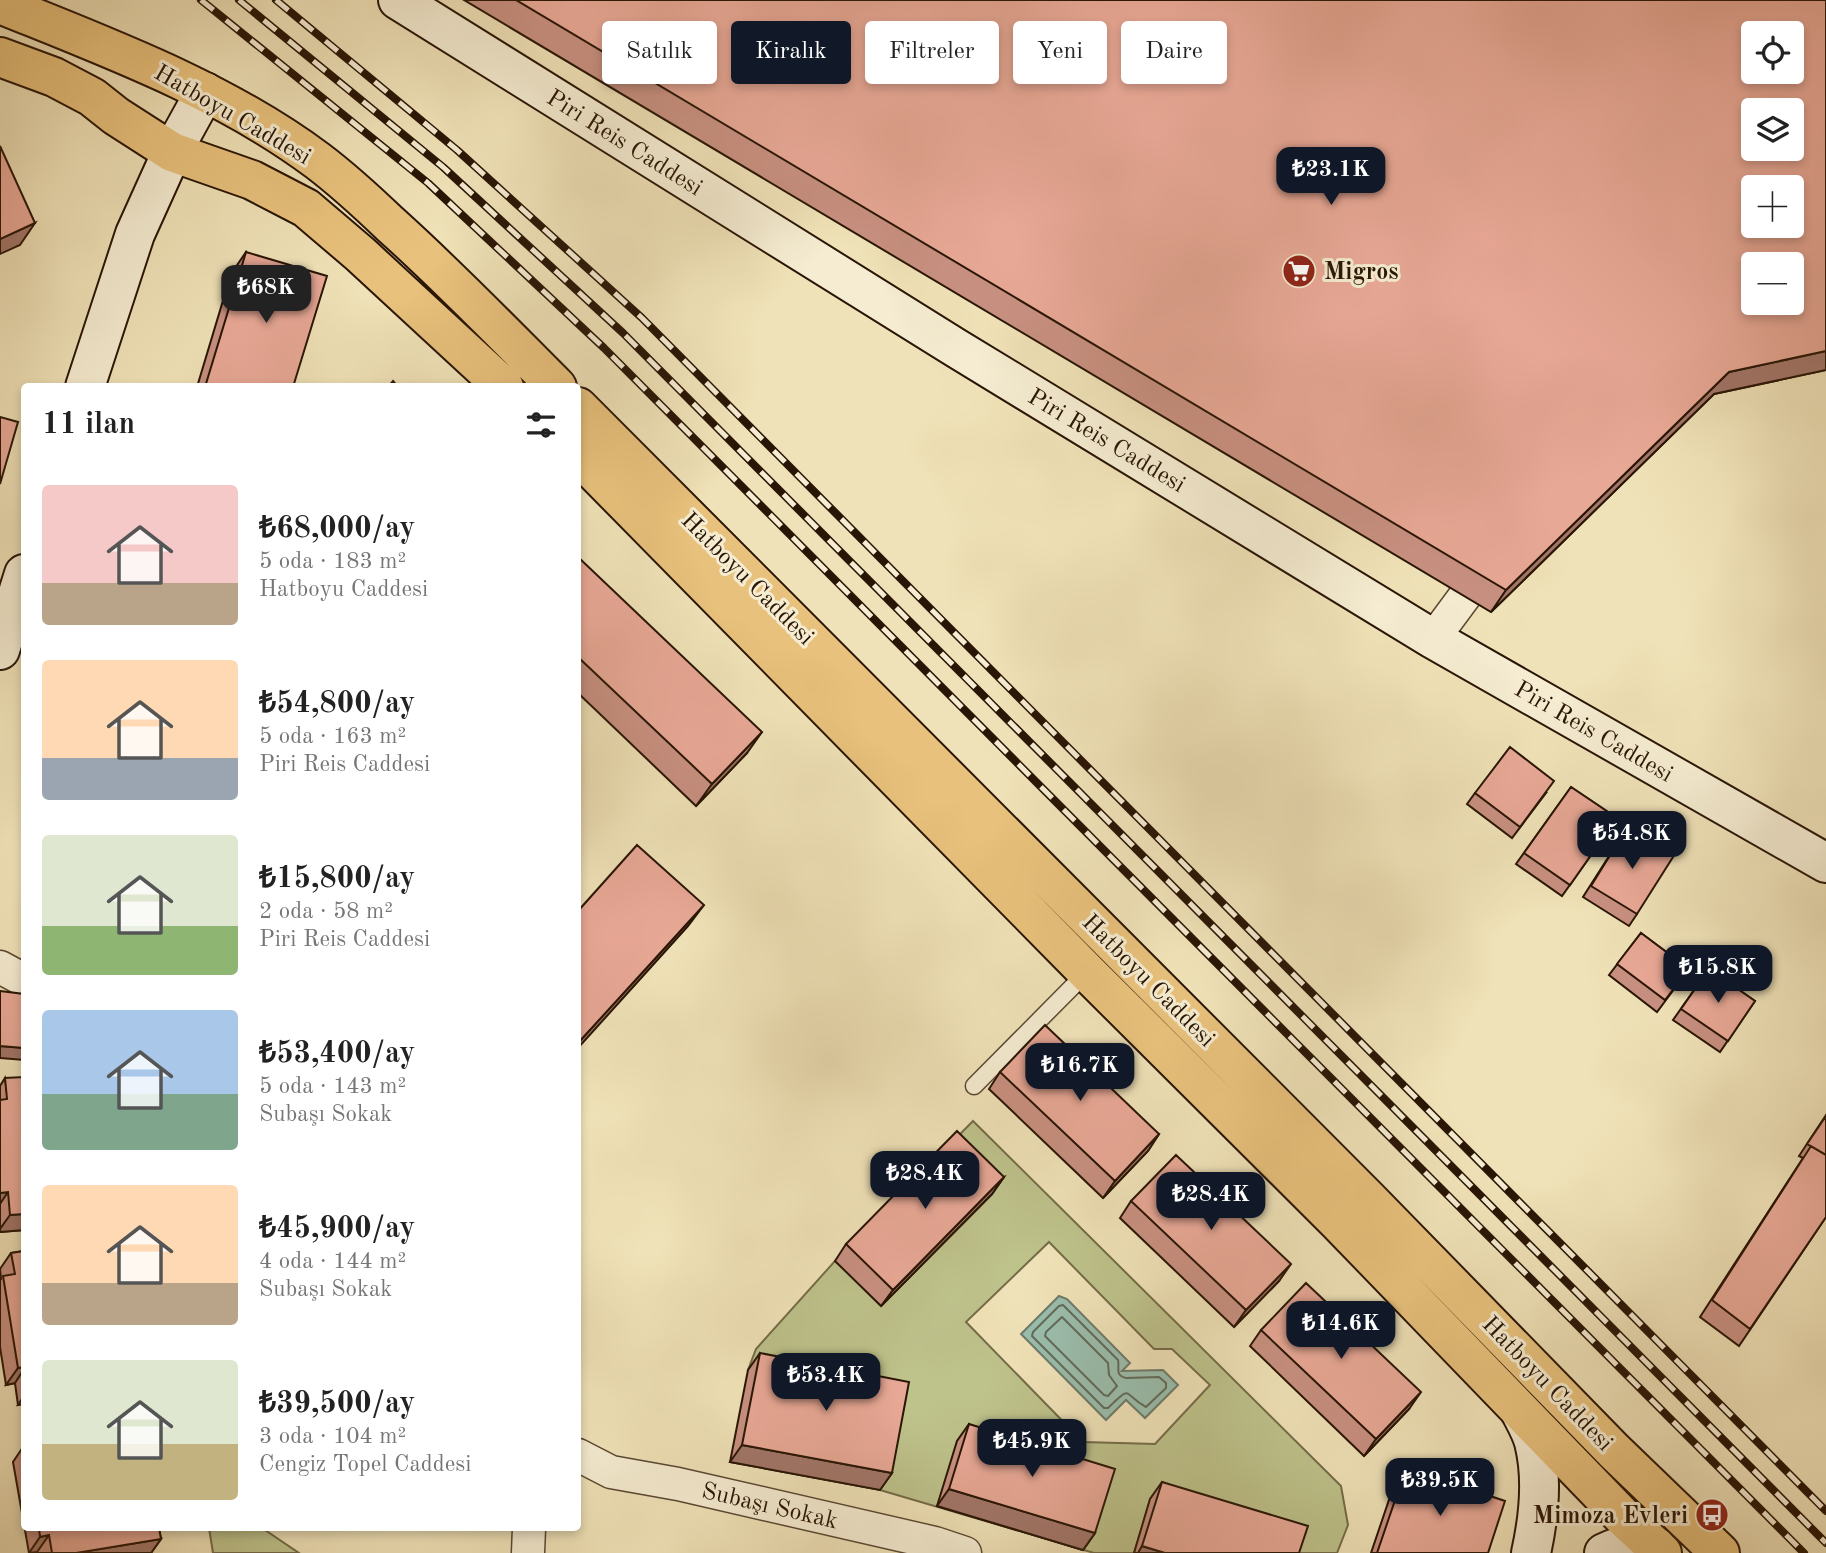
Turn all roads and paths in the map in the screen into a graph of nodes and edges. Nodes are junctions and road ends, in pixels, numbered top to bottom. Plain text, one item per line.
1 (401, 1) edge
2 (0, 4) edge
3 (0, 57) edge
4 (205, 92) junction
5 (172, 152) junction
6 (86, 383) edge
7 (500, 383) edge
8 (553, 383) edge
9 (581, 410) edge
10 (581, 458) edge
11 (1505, 541) edge
12 (21, 584) edge
13 (1433, 639) junction
14 (0, 650) edge
15 (1826, 863) edge
16 (1100, 958) junction
17 (0, 967) edge
18 (21, 978) edge
19 (974, 1086) dead end
20 (1520, 1411) junction
21 (581, 1457) edge
22 (529, 1531) edge
23 (944, 1550) edge
24 (1659, 1550) edge
25 (528, 1553) edge
26 (1531, 1553) edge
27 (1604, 1553) edge
28 (1720, 1553) edge

1 - 13 street, Piri Reis Caddesi
2 - 4 main road, Hatboyu Caddesi
3 - 5 main road, Hatboyu Caddesi
4 - 5 street
4 - 8 main road, Hatboyu Caddesi
5 - 6 street
5 - 7 main road, Hatboyu Caddesi
9 - 16 main road, Hatboyu Caddesi
10 - 16 main road, Hatboyu Caddesi
11 - 13 street
12 - 14 street
13 - 15 street, Piri Reis Caddesi
16 - 19 lane
16 - 20 main road, Hatboyu Caddesi
16 - 28 main road, Hatboyu Caddesi
17 - 18 street
20 - 24 main road, Hatboyu Caddesi
20 - 26 street
21 - 23 street, Subaşı Sokak
22 - 25 street
24 - 27 street

